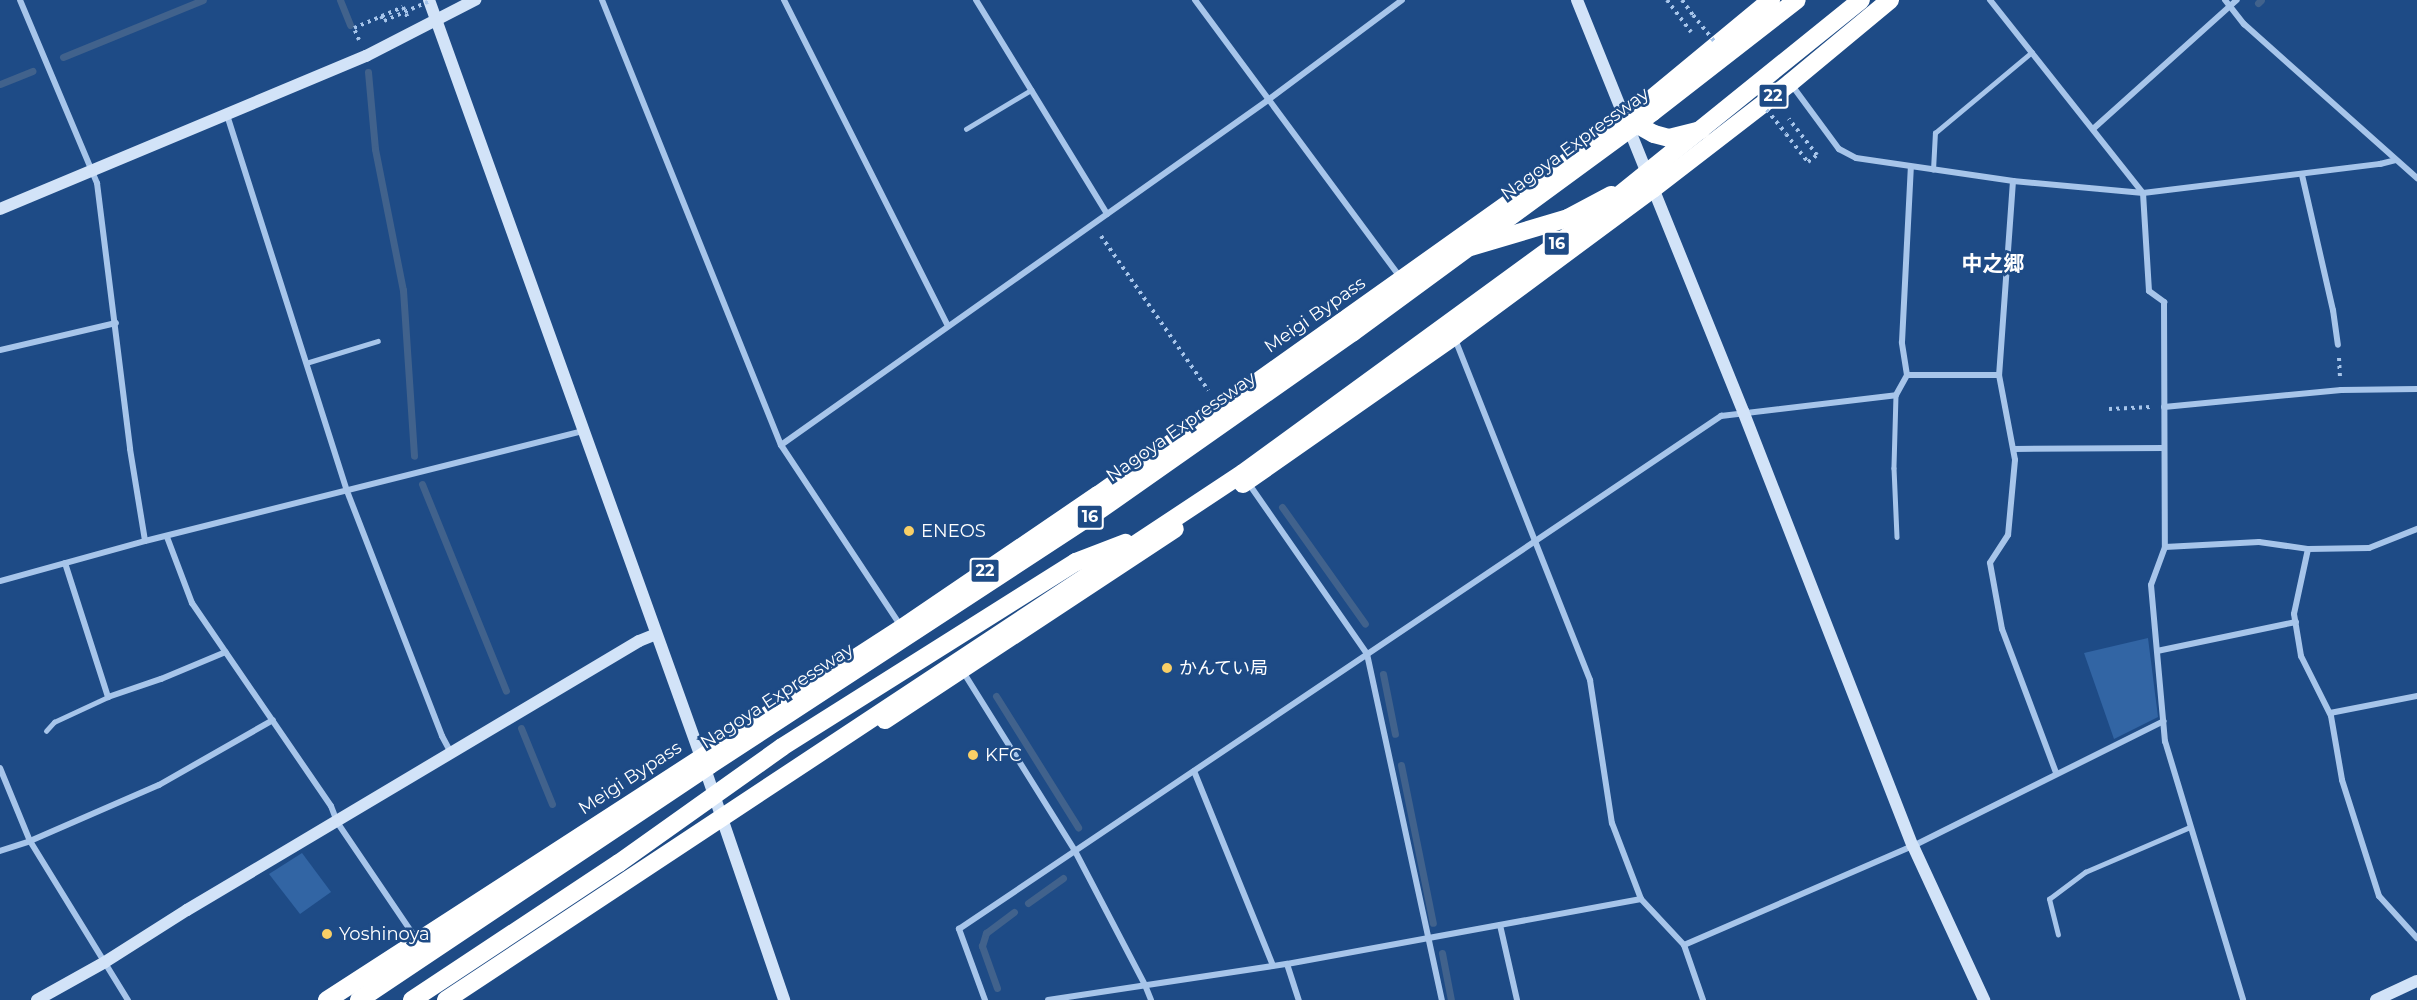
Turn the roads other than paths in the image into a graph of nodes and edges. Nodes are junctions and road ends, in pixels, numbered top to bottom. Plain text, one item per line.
1 (20, 0) edge
2 (430, 0) edge
3 (475, 0) edge
4 (602, 0) edge
5 (784, 0) edge
6 (976, 0) edge
7 (1195, 0) edge
8 (1385, 0) edge
9 (1402, 0) edge
10 (1577, 0) edge
11 (1771, 0) edge
12 (1797, 0) edge
13 (1861, 0) edge
14 (1890, 0) edge
15 (1990, 0) edge
16 (2225, 0) edge
17 (2237, 0) edge
18 (2230, 6) junction
19 (1391, 8) junction
20 (437, 22) junction
21 (2032, 52) junction
22 (1790, 83) junction
23 (1030, 90) junction
24 (1269, 100) junction
25 (1755, 110) junction
26 (227, 115) junction
27 (1627, 119) junction
28 (966, 129) dead end
29 (2093, 129) junction
30 (2396, 160) junction
31 (1911, 167) junction
32 (1933, 170) junction
33 (92, 171) junction
34 (2301, 175) junction
35 (2417, 178) edge
36 (2013, 181) junction
37 (1653, 189) junction
38 (2143, 193) junction
39 (0, 209) edge
40 (1107, 214) junction
41 (1402, 279) junction
42 (116, 323) junction
43 (948, 326) junction
44 (1454, 336) junction
45 (378, 341) dead end
46 (2338, 345) road end
47 (0, 350) edge
48 (306, 363) junction
49 (1907, 375) junction
50 (2000, 375) junction
51 (2417, 389) edge
52 (1896, 395) junction
53 (2164, 407) junction
54 (1743, 411) junction
55 (583, 431) junction
56 (781, 444) junction
57 (2164, 448) junction
58 (2014, 449) junction
59 (1247, 481) junction
60 (347, 491) junction
61 (2417, 529) edge
62 (1155, 532) junction
63 (167, 537) junction
64 (1897, 537) dead end
65 (1536, 540) junction
66 (145, 541) junction
67 (2165, 547) junction
68 (2308, 549) junction
69 (65, 563) junction
70 (0, 581) edge
71 (2296, 622) junction
72 (902, 628) junction
73 (656, 634) junction
74 (2157, 651) junction
75 (226, 652) junction
76 (1367, 654) junction
77 (962, 670) junction
78 (2417, 696) edge
79 (108, 697) junction
80 (2330, 713) junction
81 (273, 720) junction
82 (2164, 721) junction
83 (46, 732) dead end
84 (451, 754) junction
85 (701, 757) junction
86 (0, 768) edge
87 (1194, 771) junction
88 (2056, 773) junction
89 (337, 822) junction
90 (722, 825) junction
91 (2190, 827) junction
92 (30, 841) junction
93 (1913, 846) junction
94 (0, 851) edge
95 (1075, 851) junction
96 (1641, 899) junction
97 (1500, 925) junction
98 (2058, 935) dead end
99 (1428, 938) junction
100 (2417, 938) edge
101 (418, 941) junction
102 (1684, 945) junction
103 (105, 962) junction
104 (1287, 964) junction
105 (1273, 966) junction
106 (2417, 981) edge
107 (1145, 985) junction
108 (37, 1000) edge
109 (128, 1000) edge
110 (327, 1000) edge
111 (359, 1000) edge
112 (412, 1000) edge
113 (446, 1000) edge
114 (452, 1000) edge
115 (784, 1000) edge
116 (985, 1000) edge
117 (1048, 1000) edge
118 (1150, 1000) edge
119 (1299, 1000) edge
120 (1442, 1000) edge
121 (1517, 1000) edge
122 (1703, 1000) edge
123 (1984, 1000) edge
124 (2242, 1000) edge
125 (2376, 1000) edge

1 - 33 street
2 - 20 street
3 - 20 street
4 - 56 street
5 - 43 street
6 - 23 street
7 - 24 street
8 - 19 street
9 - 19 street
10 - 27 street
11 - 27 highway, Meigi Bypass / 22
12 - 111 highway, Nagoya Expressway / 16, bridge
13 - 62 highway, 16, bridge
14 - 22 highway, 22
15 - 21 street
16 - 18 street
17 - 18 street
18 - 29 street
18 - 30 street
19 - 24 street
20 - 26 street
20 - 55 street
21 - 29 street
21 - 32 lane
22 - 25 highway, 22
22 - 31 street
23 - 28 lane
23 - 40 street
24 - 40 street
24 - 41 street
25 - 27 highway
25 - 37 highway, 22
26 - 33 street
26 - 48 street
27 - 37 street
27 - 41 highway, Meigi Bypass / 22
29 - 38 street
30 - 34 street
30 - 35 street
31 - 32 street
31 - 49 street
32 - 36 street
33 - 39 street
33 - 42 street
34 - 38 street
34 - 46 street
36 - 38 street
36 - 50 street
37 - 41 highway
37 - 44 highway, 22
37 - 54 street
38 - 53 street
40 - 43 street
41 - 72 highway, Meigi Bypass / 22
42 - 47 street
42 - 66 street
43 - 56 street
44 - 59 highway, 22
44 - 65 street
45 - 48 lane
48 - 60 street
49 - 50 street
49 - 52 street
50 - 58 street
51 - 53 street
52 - 54 street
52 - 64 lane
53 - 57 street
54 - 65 street
54 - 93 street
55 - 60 street
55 - 73 street
56 - 72 street
57 - 58 street
57 - 67 street
58 - 88 street
59 - 76 street
59 - 77 highway, 22
60 - 63 street
60 - 84 street
61 - 68 street
62 - 112 highway, bridge
62 - 113 highway, 16, bridge
63 - 66 street
63 - 75 street
65 - 76 street
65 - 96 street
66 - 69 street
67 - 68 street
67 - 74 street
68 - 71 street
69 - 70 street
69 - 79 street
71 - 74 street
71 - 80 street
72 - 85 highway, Meigi Bypass / 22
73 - 84 street
73 - 85 street
74 - 82 street
75 - 79 street
75 - 81 street
76 - 87 street
76 - 99 street
77 - 90 highway, 22
77 - 95 street
78 - 80 street
79 - 83 lane
80 - 100 street
81 - 89 street
81 - 92 street
82 - 88 street
82 - 91 street
84 - 89 street
85 - 90 street
85 - 101 highway, Meigi Bypass / 22
86 - 92 street
87 - 95 street
87 - 105 street
88 - 93 street
89 - 101 street
89 - 103 street
90 - 114 highway, 22
90 - 115 street
91 - 98 lane
91 - 124 street
92 - 94 street
92 - 103 street
93 - 102 street
93 - 123 street
95 - 107 street
95 - 116 street
96 - 97 street
96 - 102 street
97 - 99 street
97 - 121 street
99 - 104 street
99 - 120 street
101 - 110 highway, Meigi Bypass / 22
102 - 122 street
103 - 108 street
103 - 109 street
104 - 105 street
104 - 119 street
105 - 107 street
106 - 125 street
107 - 117 street
107 - 118 street

